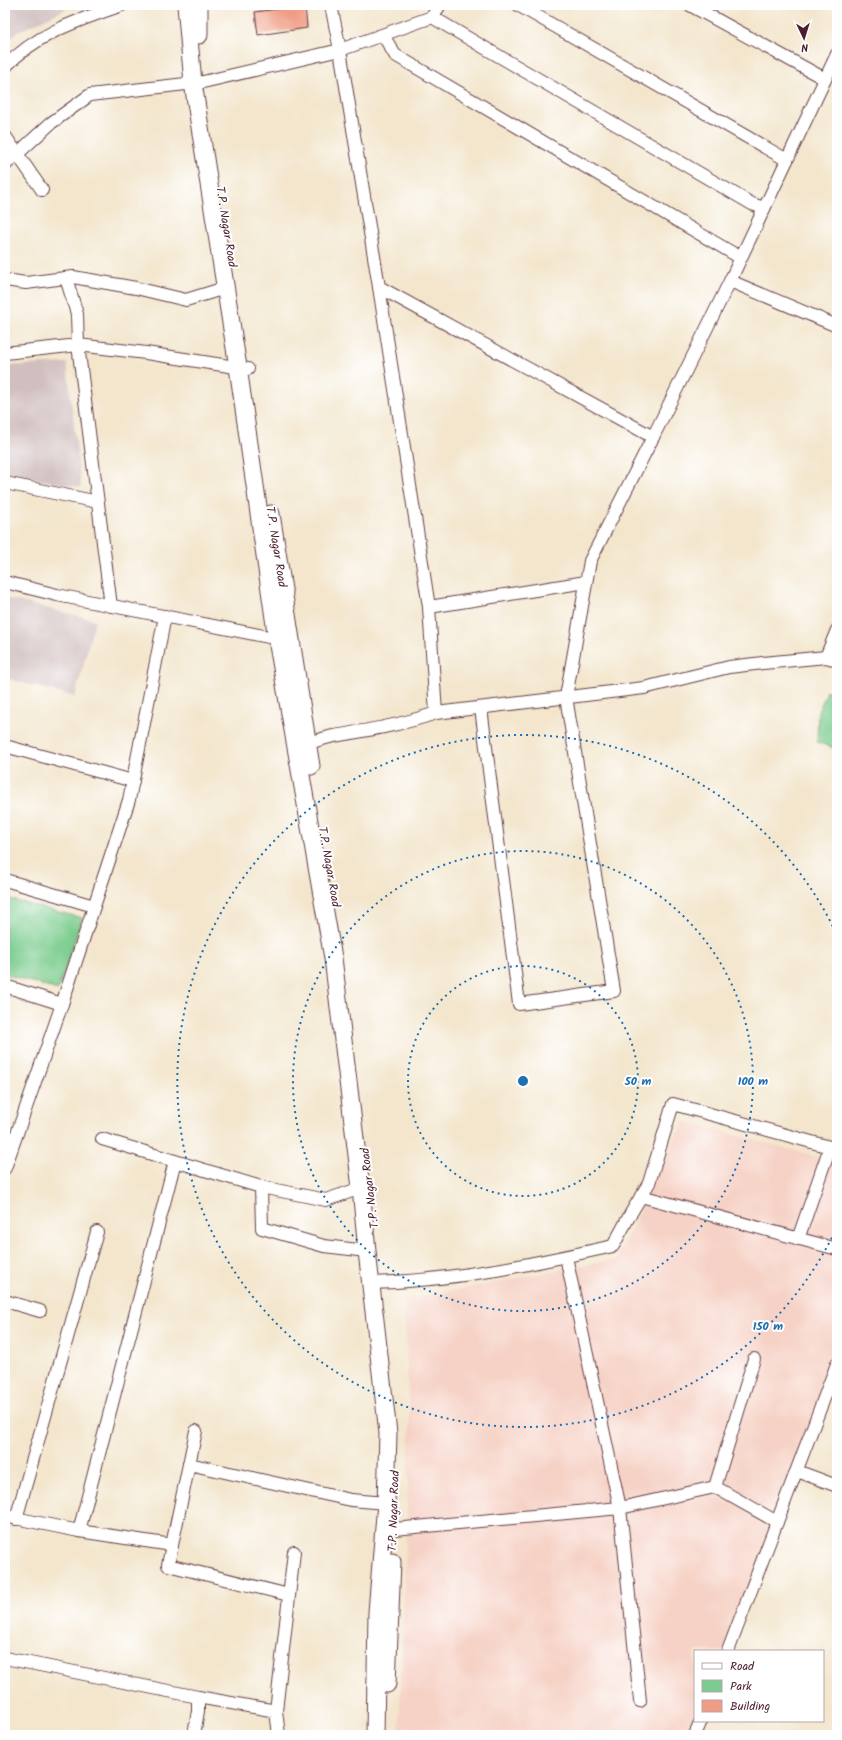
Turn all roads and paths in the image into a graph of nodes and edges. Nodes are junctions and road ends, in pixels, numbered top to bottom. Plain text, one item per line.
1 (122, 5) edge
2 (186, 5) edge
3 (199, 5) edge
4 (331, 5) edge
5 (440, 5) edge
6 (518, 5) edge
7 (690, 5) edge
8 (432, 17) junction
9 (383, 35) junction
10 (340, 50) junction
11 (837, 54) edge
12 (5, 67) edge
13 (826, 79) junction
14 (198, 83) junction
15 (5, 136) edge
16 (18, 153) junction
17 (787, 160) junction
18 (5, 165) edge
19 (42, 190) dead end
20 (764, 208) junction
21 (741, 258) junction
22 (66, 278) junction
23 (5, 280) edge
24 (730, 281) junction
25 (226, 288) junction
26 (378, 288) junction
27 (837, 326) edge
28 (78, 344) junction
29 (5, 354) edge
30 (243, 368) junction
31 (653, 437) junction
32 (5, 483) edge
33 (98, 502) junction
34 (5, 582) edge
35 (586, 582) junction
36 (111, 606) junction
37 (428, 607) junction
38 (165, 616) junction
39 (837, 630) edge
40 (284, 640) junction
41 (831, 659) edge
42 (566, 697) junction
43 (481, 708) junction
44 (436, 713) junction
45 (302, 744) junction
46 (5, 746) edge
47 (133, 781) junction
48 (5, 880) edge
49 (94, 906) junction
50 (5, 986) edge
51 (62, 1004) junction
52 (102, 1139) dead end
53 (833, 1148) edge
54 (175, 1161) junction
55 (5, 1168) edge
56 (261, 1187) junction
57 (361, 1188) junction
58 (641, 1196) junction
59 (97, 1232) dead end
60 (798, 1239) junction
61 (837, 1250) edge
62 (367, 1251) junction
63 (566, 1257) junction
64 (376, 1283) junction
65 (5, 1302) edge
66 (40, 1310) dead end
67 (754, 1359) dead end
68 (837, 1364) edge
69 (196, 1431) dead end
70 (189, 1464) junction
71 (797, 1471) junction
72 (837, 1486) edge
73 (715, 1487) junction
74 (386, 1503) junction
75 (620, 1508) junction
76 (11, 1518) edge
77 (777, 1522) junction
78 (394, 1529) junction
79 (79, 1531) junction
80 (172, 1545) junction
81 (294, 1552) dead end
82 (290, 1595) junction
83 (728, 1650) edge
84 (5, 1658) edge
85 (198, 1697) junction
86 (640, 1701) dead end
87 (276, 1711) junction
88 (701, 1722) edge
89 (194, 1735) edge
90 (279, 1735) edge
91 (374, 1735) edge
92 (385, 1735) edge
93 (696, 1735) edge

1 - 12 street
2 - 14 main road
3 - 14 main road, T.P. Nagar Road
4 - 10 street
5 - 8 street
6 - 17 street
7 - 13 street
8 - 9 street
8 - 20 street
9 - 10 street
9 - 21 street
10 - 14 street
10 - 26 street
11 - 13 street
13 - 17 street
14 - 16 street
14 - 25 main road
14 - 30 main road, T.P. Nagar Road
15 - 16 street
16 - 18 street
16 - 19 street
17 - 20 street
20 - 21 street
21 - 24 street
22 - 23 street
22 - 25 street
22 - 28 street
24 - 27 street
24 - 31 street
25 - 30 main road
26 - 31 street
26 - 37 street
28 - 29 street
28 - 30 street
28 - 33 street
30 - 40 main road, T.P. Nagar Road
31 - 35 street
32 - 33 street
33 - 36 street
34 - 36 street
35 - 37 street
35 - 42 street
36 - 38 street
37 - 44 street
38 - 40 street
38 - 47 street
39 - 41 street
40 - 45 main road, T.P. Nagar Road
41 - 42 street
42 - 43 street
42 - 43 street
43 - 44 street
44 - 45 street
45 - 57 main road
45 - 64 main road, T.P. Nagar Road
46 - 47 street
47 - 49 street
48 - 49 street
49 - 51 street
50 - 51 street
51 - 55 street
52 - 54 street
53 - 58 street
53 - 60 street
54 - 56 street
54 - 79 street
56 - 57 street
56 - 62 street
57 - 62 main road
58 - 60 street
58 - 63 street
59 - 76 street
60 - 61 street
62 - 64 main road
63 - 64 street
63 - 75 street
64 - 74 main road
64 - 78 main road, T.P. Nagar Road
65 - 66 street
67 - 73 street
68 - 71 street
69 - 70 street
70 - 74 street
70 - 80 street
71 - 72 street
71 - 77 street
73 - 75 street
73 - 77 street
74 - 91 main road
75 - 78 street
75 - 86 street
76 - 79 street
77 - 83 street
78 - 92 main road, T.P. Nagar Road
79 - 80 street
80 - 82 street
81 - 82 street
82 - 87 street
84 - 85 street
85 - 87 street
85 - 89 street
87 - 90 street
88 - 93 street

